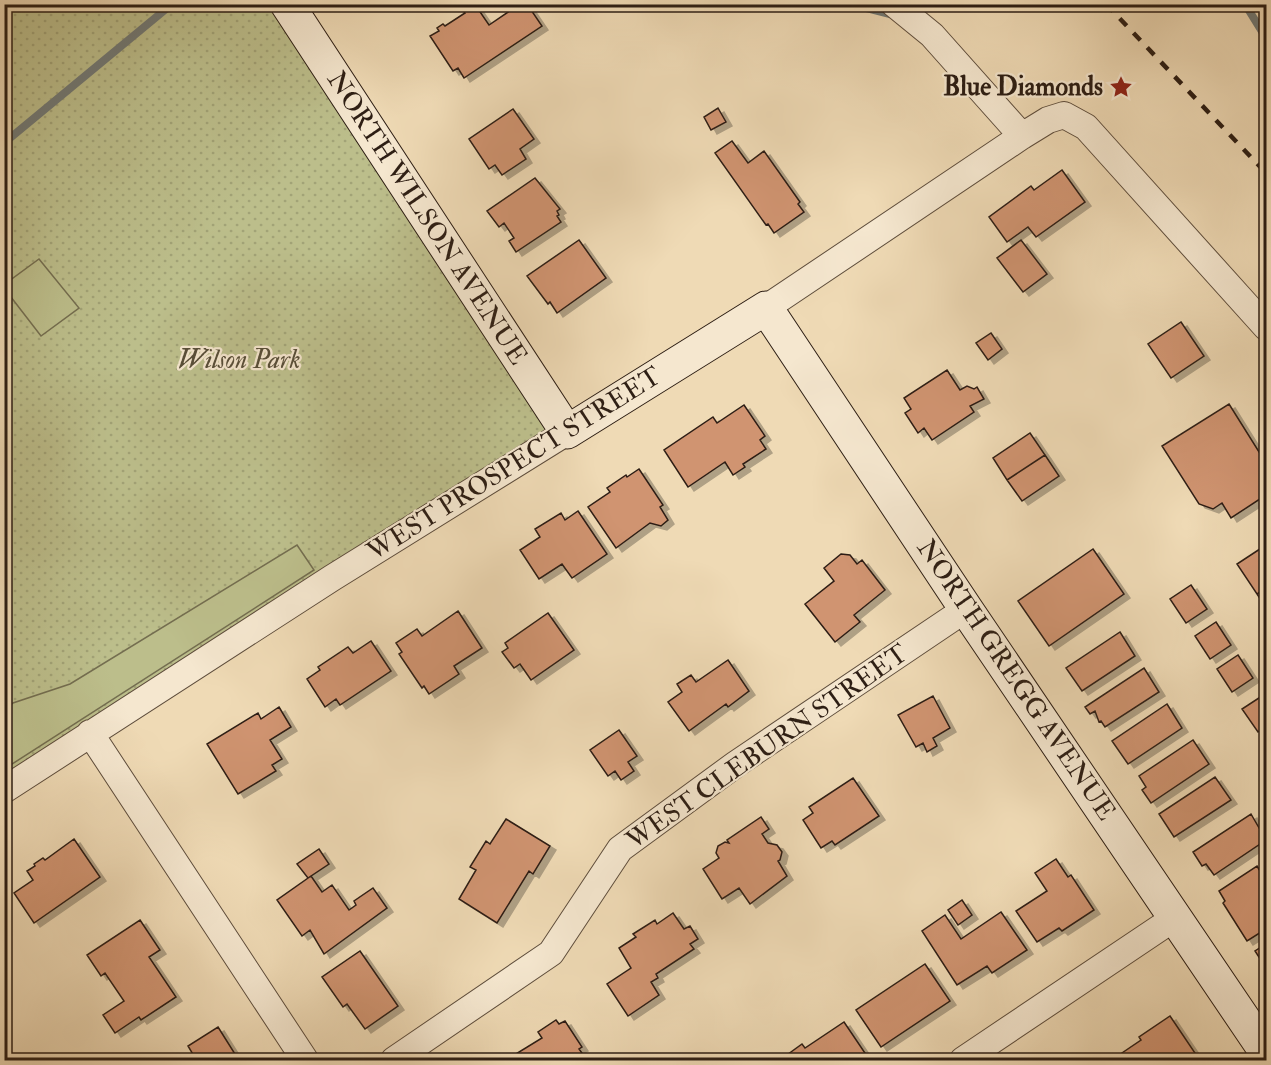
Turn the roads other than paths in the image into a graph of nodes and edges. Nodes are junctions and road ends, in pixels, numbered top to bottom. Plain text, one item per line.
1 (287, 4) edge
2 (894, 4) edge
3 (1022, 135) junction
4 (766, 308) junction
5 (1266, 327) edge
6 (567, 432) junction
7 (966, 609) junction
8 (90, 733) junction
9 (4, 790) edge
10 (1176, 917) junction
11 (1266, 1052) edge
12 (305, 1060) edge
13 (394, 1060) edge
14 (963, 1060) edge

1 - 6 street, NORTH WILSON AVENUE
2 - 3 street
3 - 4 street, WEST PROSPECT STREET
3 - 5 street, WEST PROSPECT STREET
4 - 6 street, WEST PROSPECT STREET
4 - 7 street, NORTH GREGG AVENUE
6 - 8 street, WEST PROSPECT STREET
7 - 10 street, NORTH GREGG AVENUE
7 - 13 street, WEST CLEBURN STREET
8 - 9 street, WEST PROSPECT STREET
8 - 12 street
10 - 11 street, NORTH GREGG AVENUE
10 - 14 street

